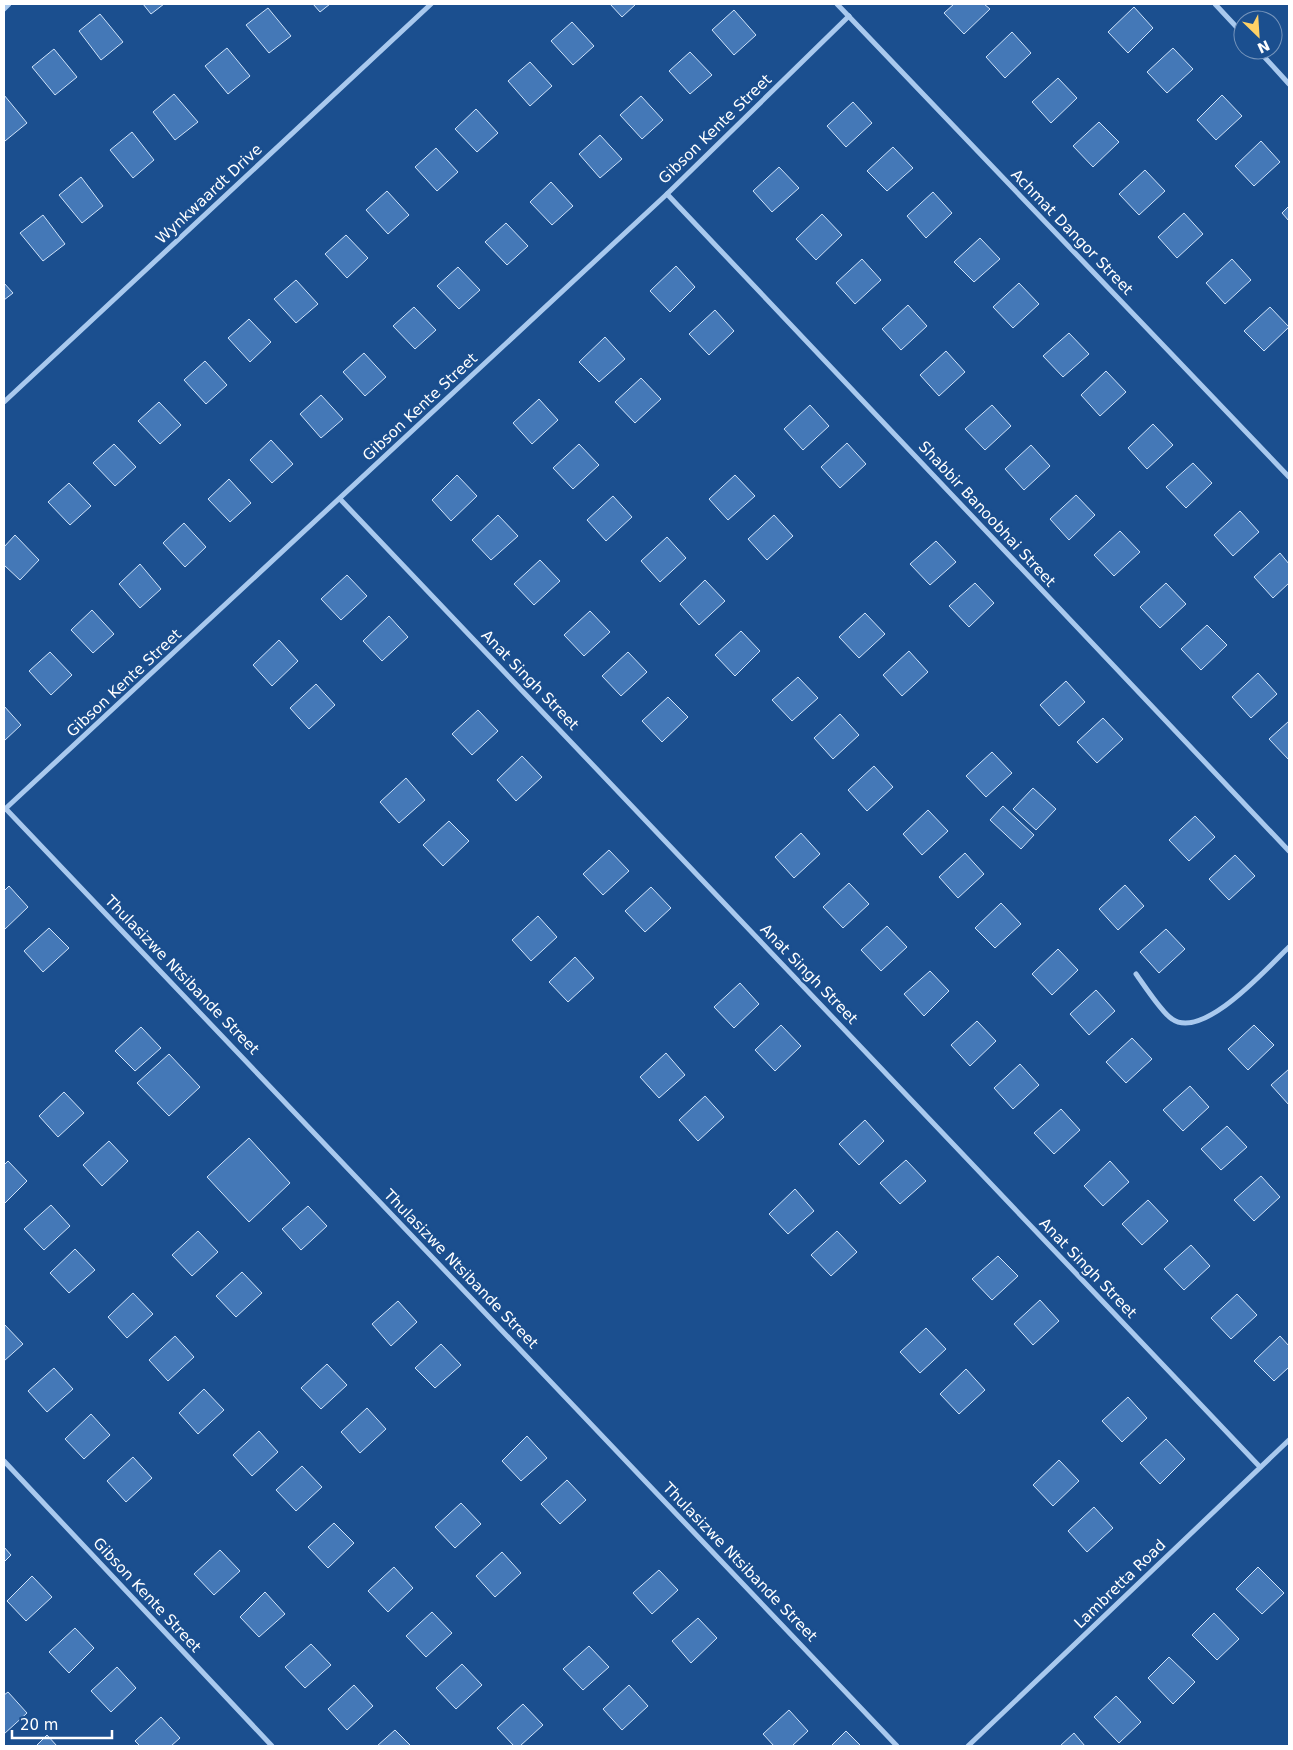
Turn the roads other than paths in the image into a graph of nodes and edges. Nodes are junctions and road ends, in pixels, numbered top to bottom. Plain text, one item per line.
1 (9, 4) edge
2 (431, 4) edge
3 (837, 4) edge
4 (1215, 4) edge
5 (4, 9) edge
6 (849, 16) junction
7 (1233, 23) edge
8 (1267, 60) edge
9 (1289, 84) edge
10 (667, 194) junction
11 (4, 402) edge
12 (1289, 477) edge
13 (340, 498) junction
14 (5, 810) edge
15 (1289, 851) edge
16 (1289, 947) edge
17 (1136, 974) dead end
18 (1289, 1440) edge
19 (4, 1461) edge
20 (1260, 1467) junction
21 (272, 1746) edge
22 (897, 1746) edge
23 (968, 1746) edge

1 - 5 street
2 - 11 street, Wynkwaardt Drive
3 - 6 street, Achmat Dangor Street
4 - 7 street
6 - 10 street, Gibson Kente Street
6 - 12 street, Achmat Dangor Street
8 - 9 street
10 - 13 street, Gibson Kente Street
10 - 15 street, Shabbir Banoobhai Street
13 - 14 street, Gibson Kente Street
13 - 20 street, Anat Singh Street
14 - 22 street, Thulasizwe Ntsibande Street
16 - 17 street
18 - 20 street, Lambretta Road
19 - 21 street, Gibson Kente Street
20 - 23 street, Lambretta Road

